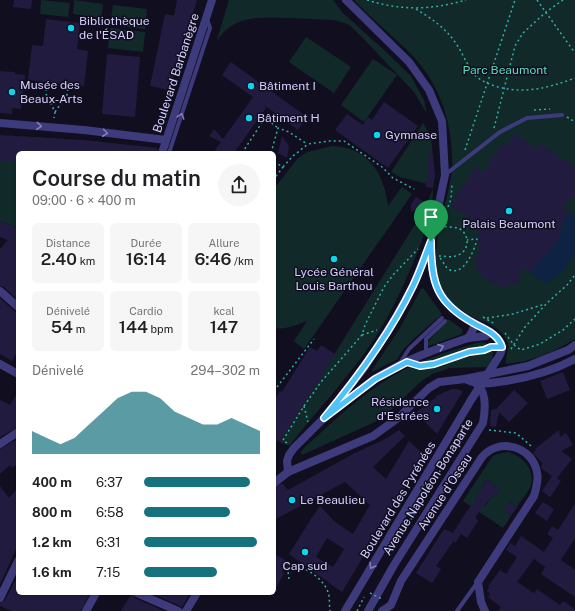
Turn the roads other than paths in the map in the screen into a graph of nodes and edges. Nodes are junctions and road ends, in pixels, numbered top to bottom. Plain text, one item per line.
1 (212, 0) edge
2 (346, 0) edge
3 (206, 17) junction
4 (562, 114) dead end
5 (0, 123) edge
6 (166, 140) junction
7 (163, 151) edge
8 (169, 151) edge
9 (446, 175) junction
10 (431, 241) junction
11 (0, 291) edge
12 (16, 305) edge
13 (475, 324) junction
14 (491, 332) junction
15 (468, 338) junction
16 (575, 345) edge
17 (426, 353) junction
18 (575, 359) edge
19 (0, 364) edge
20 (403, 364) junction
21 (16, 373) edge
22 (360, 373) junction
23 (465, 379) junction
24 (369, 384) junction
25 (477, 384) junction
26 (324, 418) junction
27 (16, 433) edge
28 (0, 444) edge
29 (288, 472) junction
30 (276, 477) edge
31 (276, 481) edge
32 (16, 564) edge
33 (478, 582) junction
34 (95, 595) edge
35 (142, 595) edge
36 (196, 595) edge
37 (0, 598) edge
38 (86, 611) edge
39 (178, 611) edge
40 (186, 611) edge
41 (345, 611) edge
42 (368, 611) edge
43 (382, 611) edge
44 (457, 611) edge
45 (485, 611) edge

1 - 3 street, Boulevard Barbanègre
2 - 9 street
3 - 6 street, Boulevard Barbanègre
8 -> 3 lane
4 - 9 lane
5 -> 6 street
6 - 7 street, Boulevard Barbanègre
9 - 10 street
10 - 13 street
10 - 22 street
11 - 12 street
13 - 14 street
13 - 15 street
14 - 15 street
14 -> 41 street, Boulevard des Pyrénées, bridge
17 -> 15 street
16 - 23 street
17 - 20 street
17 - 20 lane
18 - 25 street
19 - 21 street
20 - 24 street
22 - 24 street
22 - 26 street
23 - 25 street
23 - 29 street
24 - 26 street
25 - 42 street, Avenue Napoléon Bonaparte
26 - 29 street
27 - 28 street
29 - 30 lane
29 - 31 street
32 - 37 street
33 - 43 street, Avenue d'Ossau
33 - 44 lane
33 - 45 street
34 - 38 street
35 - 39 street
36 - 40 street

